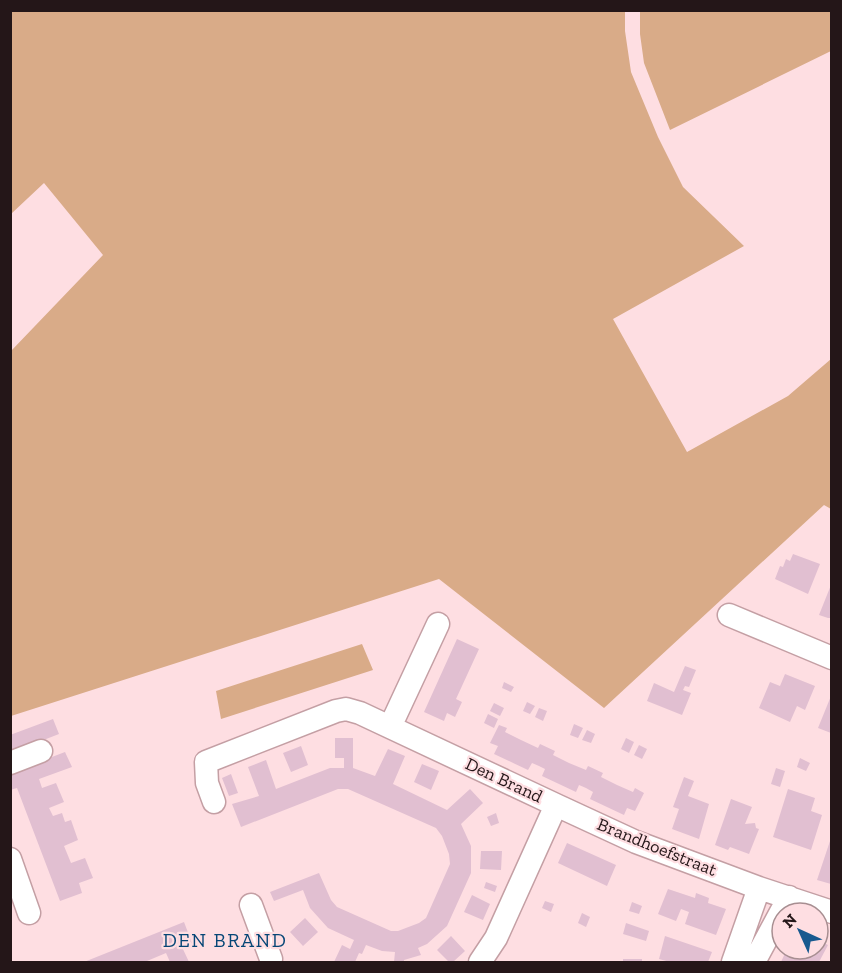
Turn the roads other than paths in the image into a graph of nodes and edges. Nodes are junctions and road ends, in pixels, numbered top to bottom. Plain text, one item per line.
1 (729, 615) dead end
2 (438, 624) dead end
3 (831, 658) edge
4 (390, 727) junction
5 (41, 751) dead end
6 (10, 763) edge
7 (214, 802) dead end
8 (556, 805) junction
9 (10, 859) edge
10 (759, 888) junction
11 (789, 897) junction
12 (251, 905) dead end
13 (831, 912) edge
14 (29, 913) dead end
15 (271, 961) edge
16 (480, 963) edge
17 (733, 963) edge
18 (754, 963) edge

1 - 3 street
2 - 4 street
4 - 7 street, Den Brand
4 - 8 street, Den Brand
5 - 6 street
8 - 10 street, Brandhoefstraat
8 - 16 street, Den Brand
9 - 14 street
10 - 11 street, Brandhoefstraat
10 - 17 street
11 - 13 street, Brandhoefstraat
11 - 18 street
12 - 15 street

